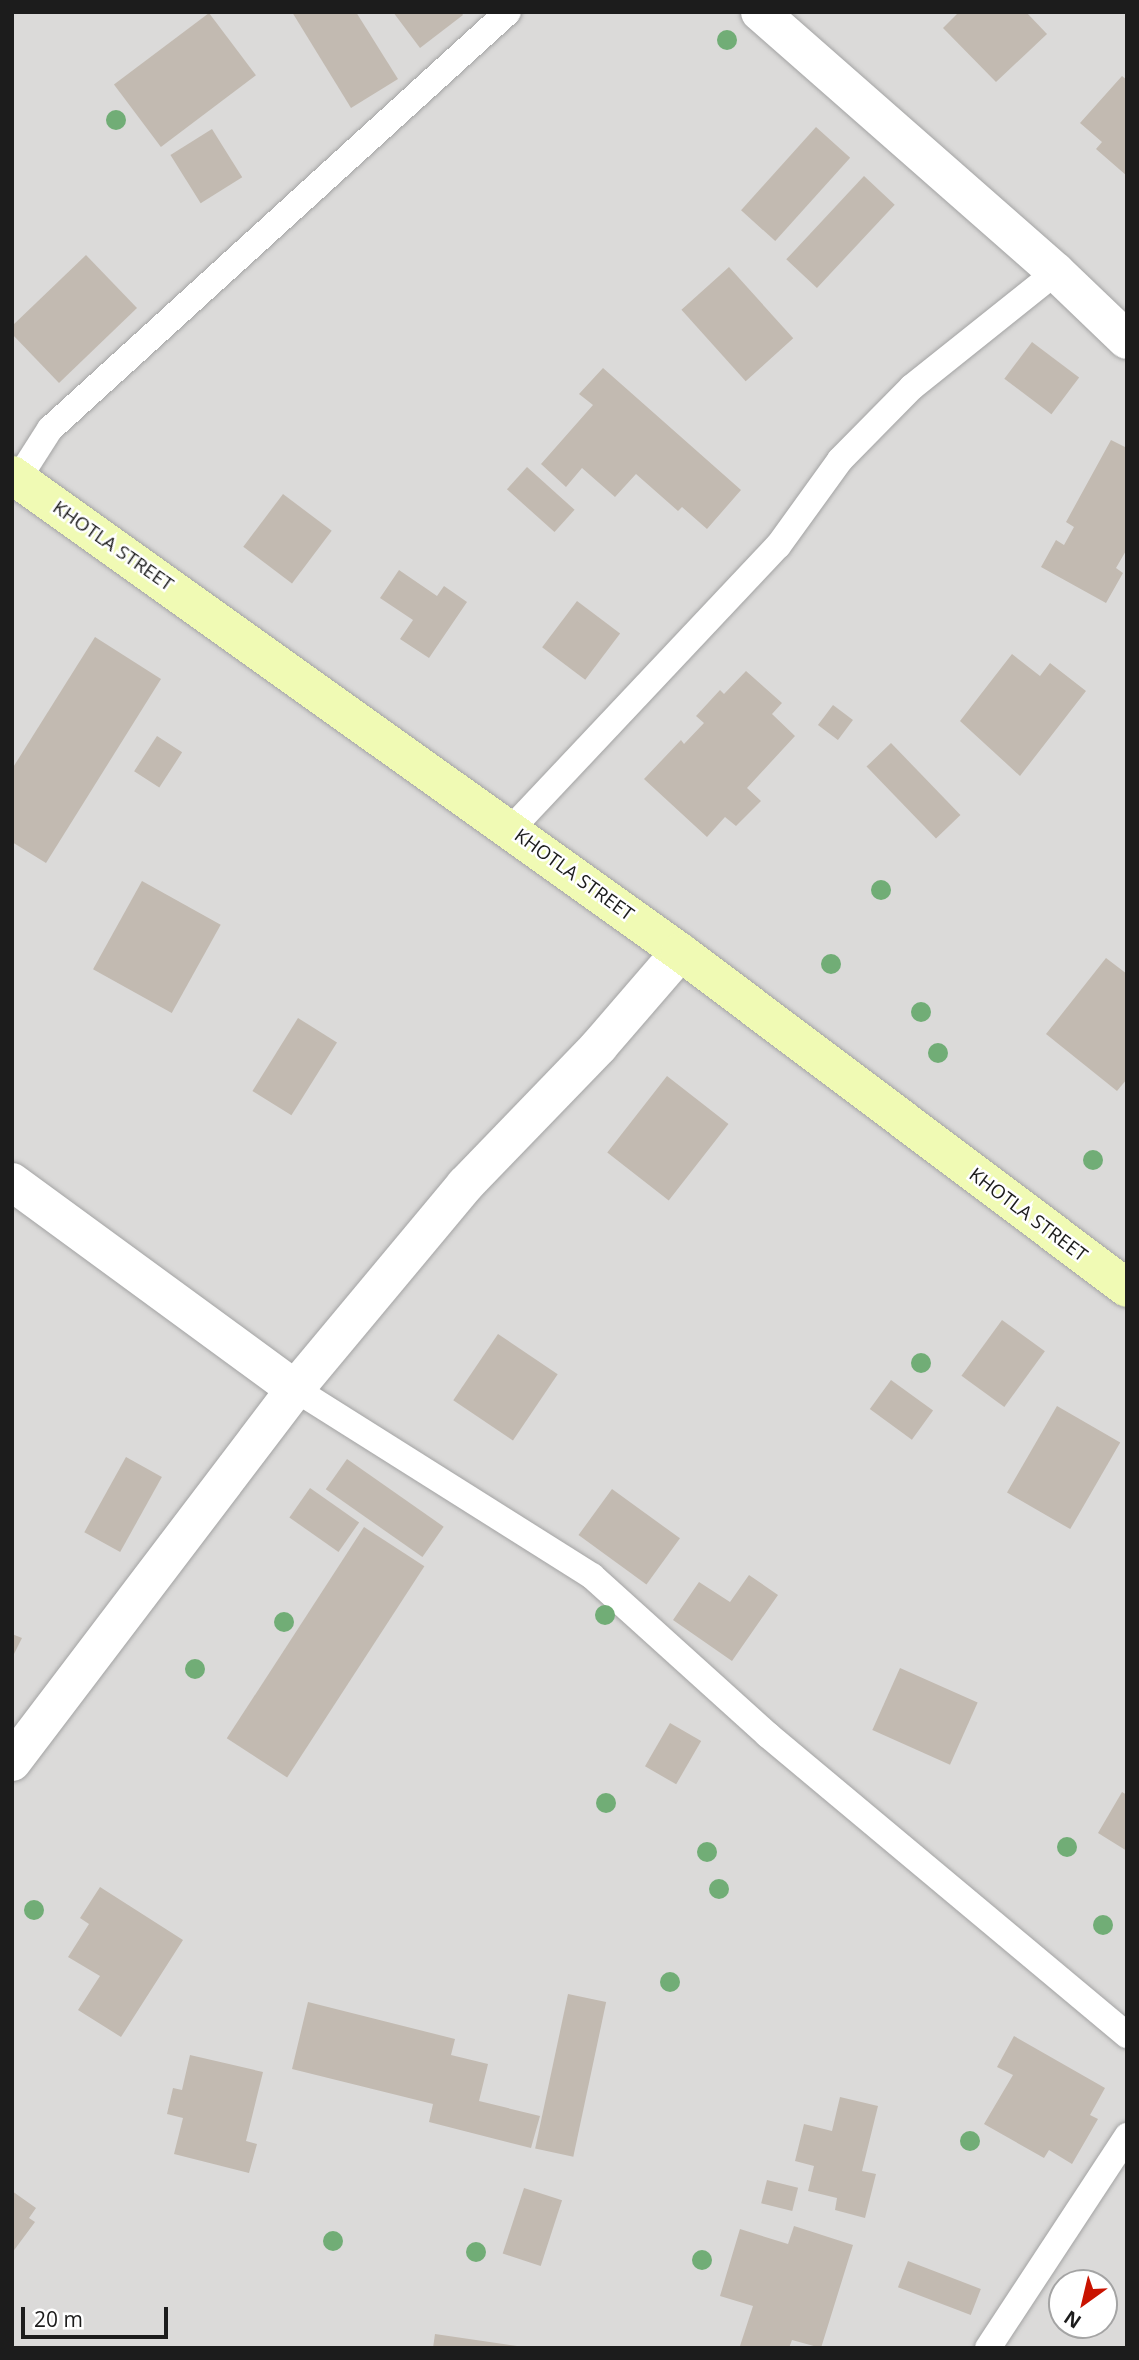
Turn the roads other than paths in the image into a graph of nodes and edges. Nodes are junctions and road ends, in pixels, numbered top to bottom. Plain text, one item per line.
1 (508, 12) edge
2 (760, 12) edge
3 (1056, 272) junction
4 (1127, 340) edge
5 (15, 477) edge
6 (511, 829) junction
7 (680, 952) junction
8 (12, 1182) edge
9 (1127, 1288) edge
10 (295, 1389) junction
11 (12, 1762) edge
12 (1127, 2035) edge
13 (1127, 2136) edge
14 (988, 2348) edge

1 - 5 lane
2 - 3 street
3 - 4 street
3 - 6 lane
5 - 6 street, KHOTLA STREET
6 - 7 street, KHOTLA STREET
7 - 9 street, KHOTLA STREET
7 - 10 street
8 - 10 street
10 - 11 street
10 - 12 lane
13 - 14 lane

